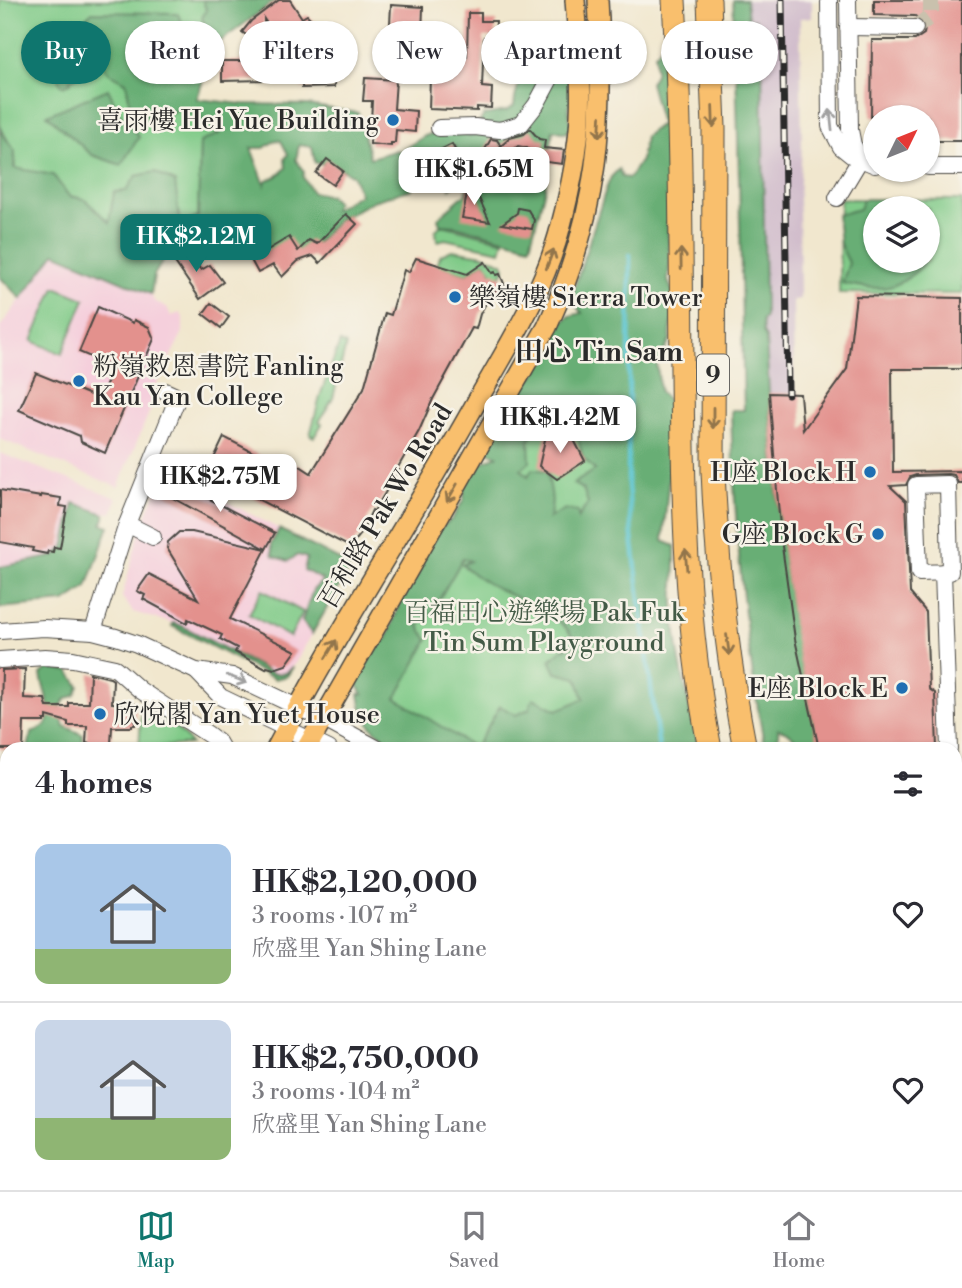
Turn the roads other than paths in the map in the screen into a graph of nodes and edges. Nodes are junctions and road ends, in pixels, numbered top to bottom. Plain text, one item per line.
1 (575, 0) edge
2 (598, 0) edge
3 (674, 0) edge
4 (709, 0) edge
5 (829, 0) edge
6 (848, 0) edge
7 (576, 21) edge
8 (848, 27) junction
9 (915, 28) dead end
10 (548, 84) edge
11 (579, 84) edge
12 (439, 128) dead end
13 (863, 156) edge
14 (863, 160) edge
15 (940, 167) edge
16 (962, 167) edge
17 (863, 168) edge
18 (837, 198) dead end
19 (165, 391) dead end
20 (127, 524) junction
21 (956, 531) edge
22 (153, 537) dead end
23 (943, 572) junction
24 (0, 631) edge
25 (93, 632) junction
26 (0, 660) edge
27 (196, 671) junction
28 (297, 708) junction
29 (323, 719) junction
30 (287, 729) junction
31 (218, 742) edge
32 (280, 742) edge
33 (304, 742) edge
34 (310, 742) edge
35 (365, 742) edge
36 (709, 742) edge
37 (744, 742) edge
38 (949, 742) edge

1 - 7 main road, 百和路 Pak Wo Road
2 -> 29 main road, 百和路 Pak Wo Road
36 -> 3 highway, 9
4 -> 37 highway, 9
14 -> 5 street
6 - 8 street
8 - 9 street
8 - 13 street
10 - 12 street
28 -> 11 main road, 百和路 Pak Wo Road
15 - 16 street
17 - 18 street
19 - 20 street
20 - 22 street
20 - 25 street
21 - 23 street
21 - 23 street
23 - 38 street
24 - 25 street
25 - 27 street
26 - 31 street
27 -> 28 street
27 - 30 street
28 - 29 street
28 - 30 main road, 百和路 Pak Wo Road
29 - 34 main road, 百和路 Pak Wo Road
29 - 35 street
30 - 32 main road, 百和路 Pak Wo Road
30 - 33 street

